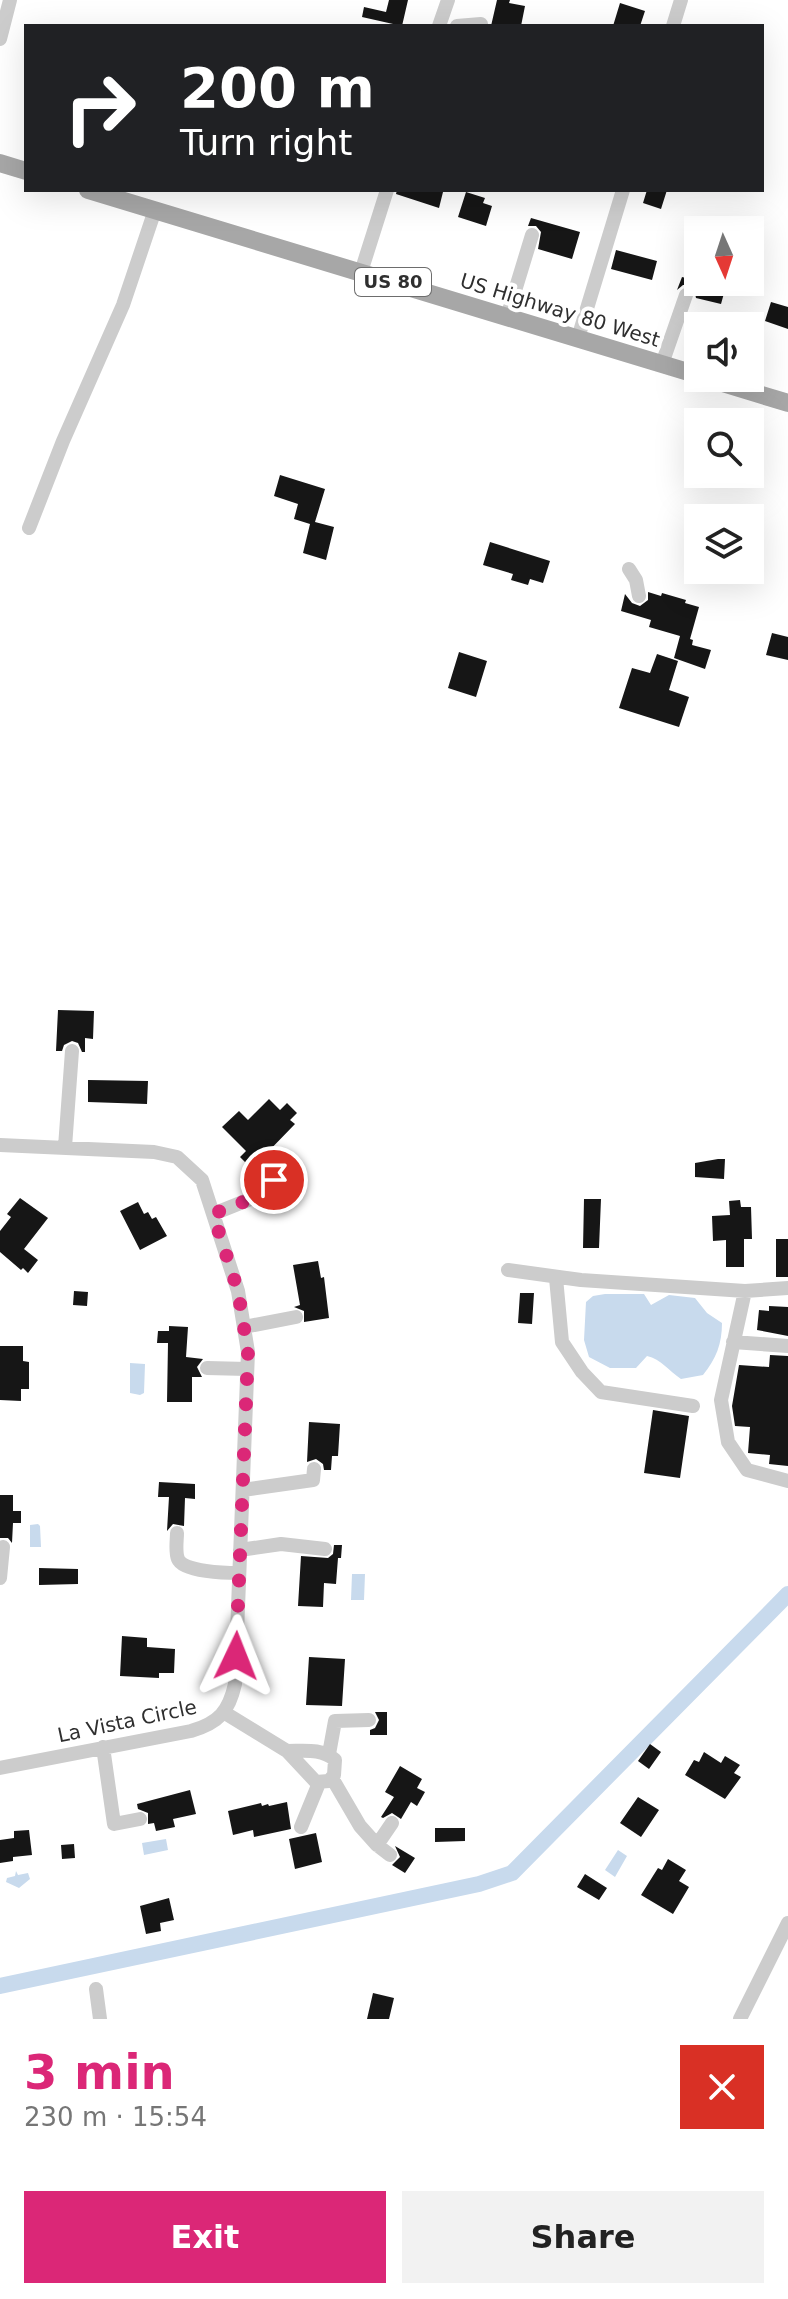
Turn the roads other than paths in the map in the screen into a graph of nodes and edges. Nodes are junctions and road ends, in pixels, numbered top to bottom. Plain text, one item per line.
1 (10, 0) edge
2 (448, 0) edge
3 (681, 0) edge
4 (440, 24) edge
5 (674, 24) edge
6 (0, 39) edge
7 (0, 163) edge
8 (24, 170) edge
9 (95, 192) edge
10 (386, 192) edge
11 (622, 192) edge
12 (155, 210) junction
13 (532, 235) dead end
14 (361, 272) junction
15 (686, 296) edge
16 (507, 317) junction
17 (578, 338) junction
18 (662, 364) junction
19 (684, 371) edge
20 (752, 392) edge
21 (788, 403) edge
22 (29, 528) dead end
23 (629, 569) dead end
24 (639, 596) dead end
25 (72, 1051) dead end
26 (0, 1145) edge
27 (65, 1147) junction
28 (260, 1168) dead end
29 (213, 1214) junction
30 (508, 1270) dead end
31 (556, 1278) junction
32 (788, 1288) edge
33 (745, 1291) junction
34 (296, 1317) dead end
35 (244, 1327) junction
36 (733, 1342) junction
37 (788, 1346) edge
38 (207, 1368) dead end
39 (247, 1369) junction
40 (693, 1406) dead end
41 (314, 1469) dead end
42 (788, 1481) edge
43 (243, 1490) junction
44 (177, 1533) dead end
45 (3, 1547) dead end
46 (325, 1549) dead end
47 (240, 1550) junction
48 (239, 1573) junction
49 (0, 1578) edge
50 (225, 1713) junction
51 (369, 1720) dead end
52 (103, 1747) junction
53 (287, 1751) junction
54 (329, 1754) junction
55 (0, 1768) edge
56 (326, 1780) junction
57 (140, 1819) dead end
58 (392, 1823) dead end
59 (301, 1827) dead end
60 (377, 1845) junction
61 (390, 1855) dead end
62 (788, 1923) edge
63 (96, 1989) dead end
64 (100, 2019) edge
65 (740, 2019) edge

1 - 6 street
2 - 4 street
3 - 5 street
7 - 8 main road
9 - 12 main road, US Highway 80 West / US 80
10 - 14 street
11 - 17 street
12 - 14 main road, US Highway 80 West / US 80
12 - 22 street
13 - 16 street
14 - 16 main road, US Highway 80 West / US 80
15 - 18 street
16 - 17 main road, US Highway 80 West / US 80
17 - 18 main road, US Highway 80 West / US 80
18 - 19 main road, US Highway 80 West / US 80
20 - 21 main road
23 - 24 street
25 - 27 street
26 - 27 street, La Vista Circle
27 - 29 street, La Vista Circle
28 - 29 street
29 - 35 street, La Vista Circle
30 - 31 street
31 - 33 street
31 - 40 street
32 - 33 street
33 - 36 street
34 - 35 street
35 - 39 street, La Vista Circle
36 - 37 street
36 - 42 street
38 - 39 street
39 - 43 street, La Vista Circle
41 - 43 street
43 - 47 street, La Vista Circle
44 - 48 street
45 - 49 street
46 - 47 street
47 - 48 street, La Vista Circle
48 - 50 street, La Vista Circle
50 - 52 street, La Vista Circle
50 - 53 street
51 - 54 street
52 - 55 street, La Vista Circle
52 - 57 street
53 - 54 street
53 - 56 street
54 - 56 street
56 - 59 street
56 - 60 street
58 - 60 street
60 - 61 street
62 - 65 street
63 - 64 street

